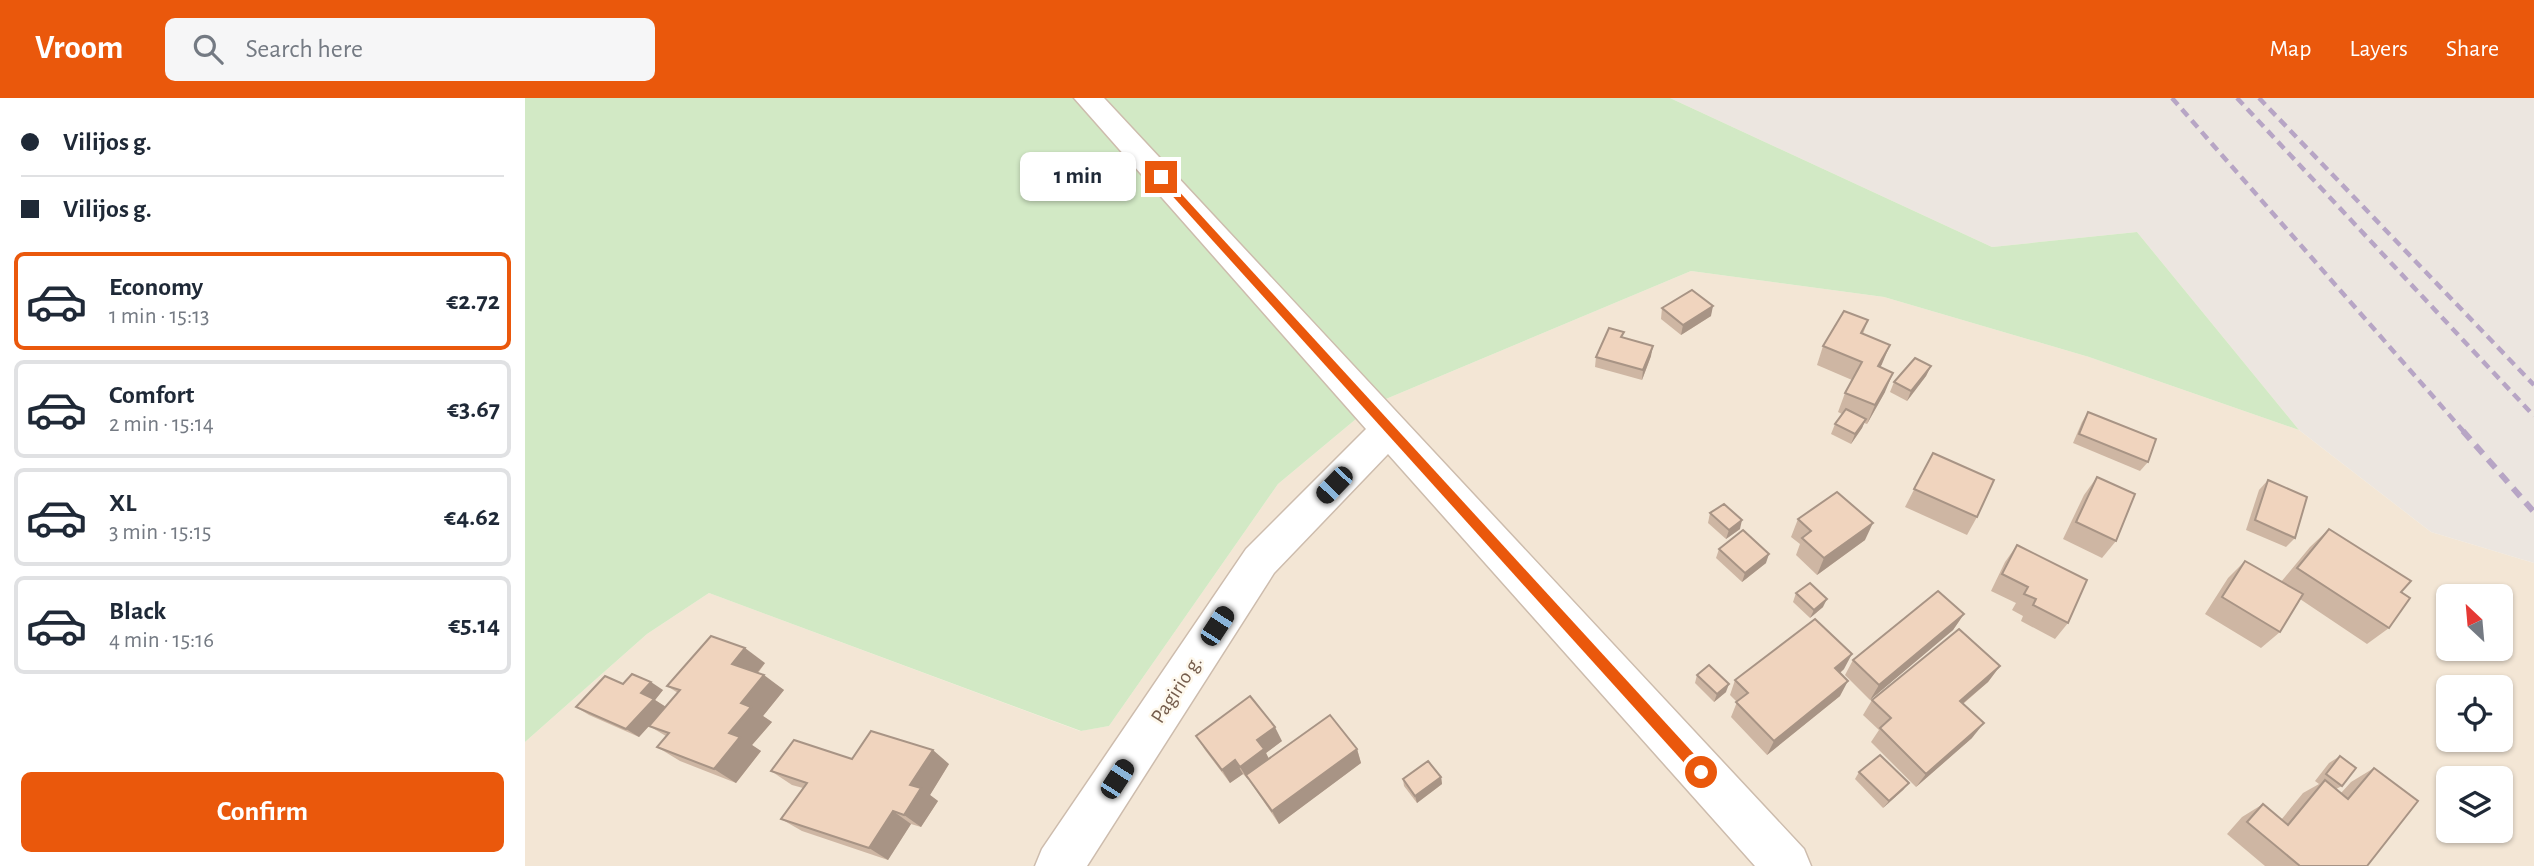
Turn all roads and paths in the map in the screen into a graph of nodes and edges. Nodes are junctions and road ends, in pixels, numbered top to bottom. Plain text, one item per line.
1 (1088, 98) edge
2 (1390, 428) junction
3 (1059, 866) edge
4 (1787, 866) edge

1 - 2 street
2 - 3 street, Pagirio g.
2 - 4 street

